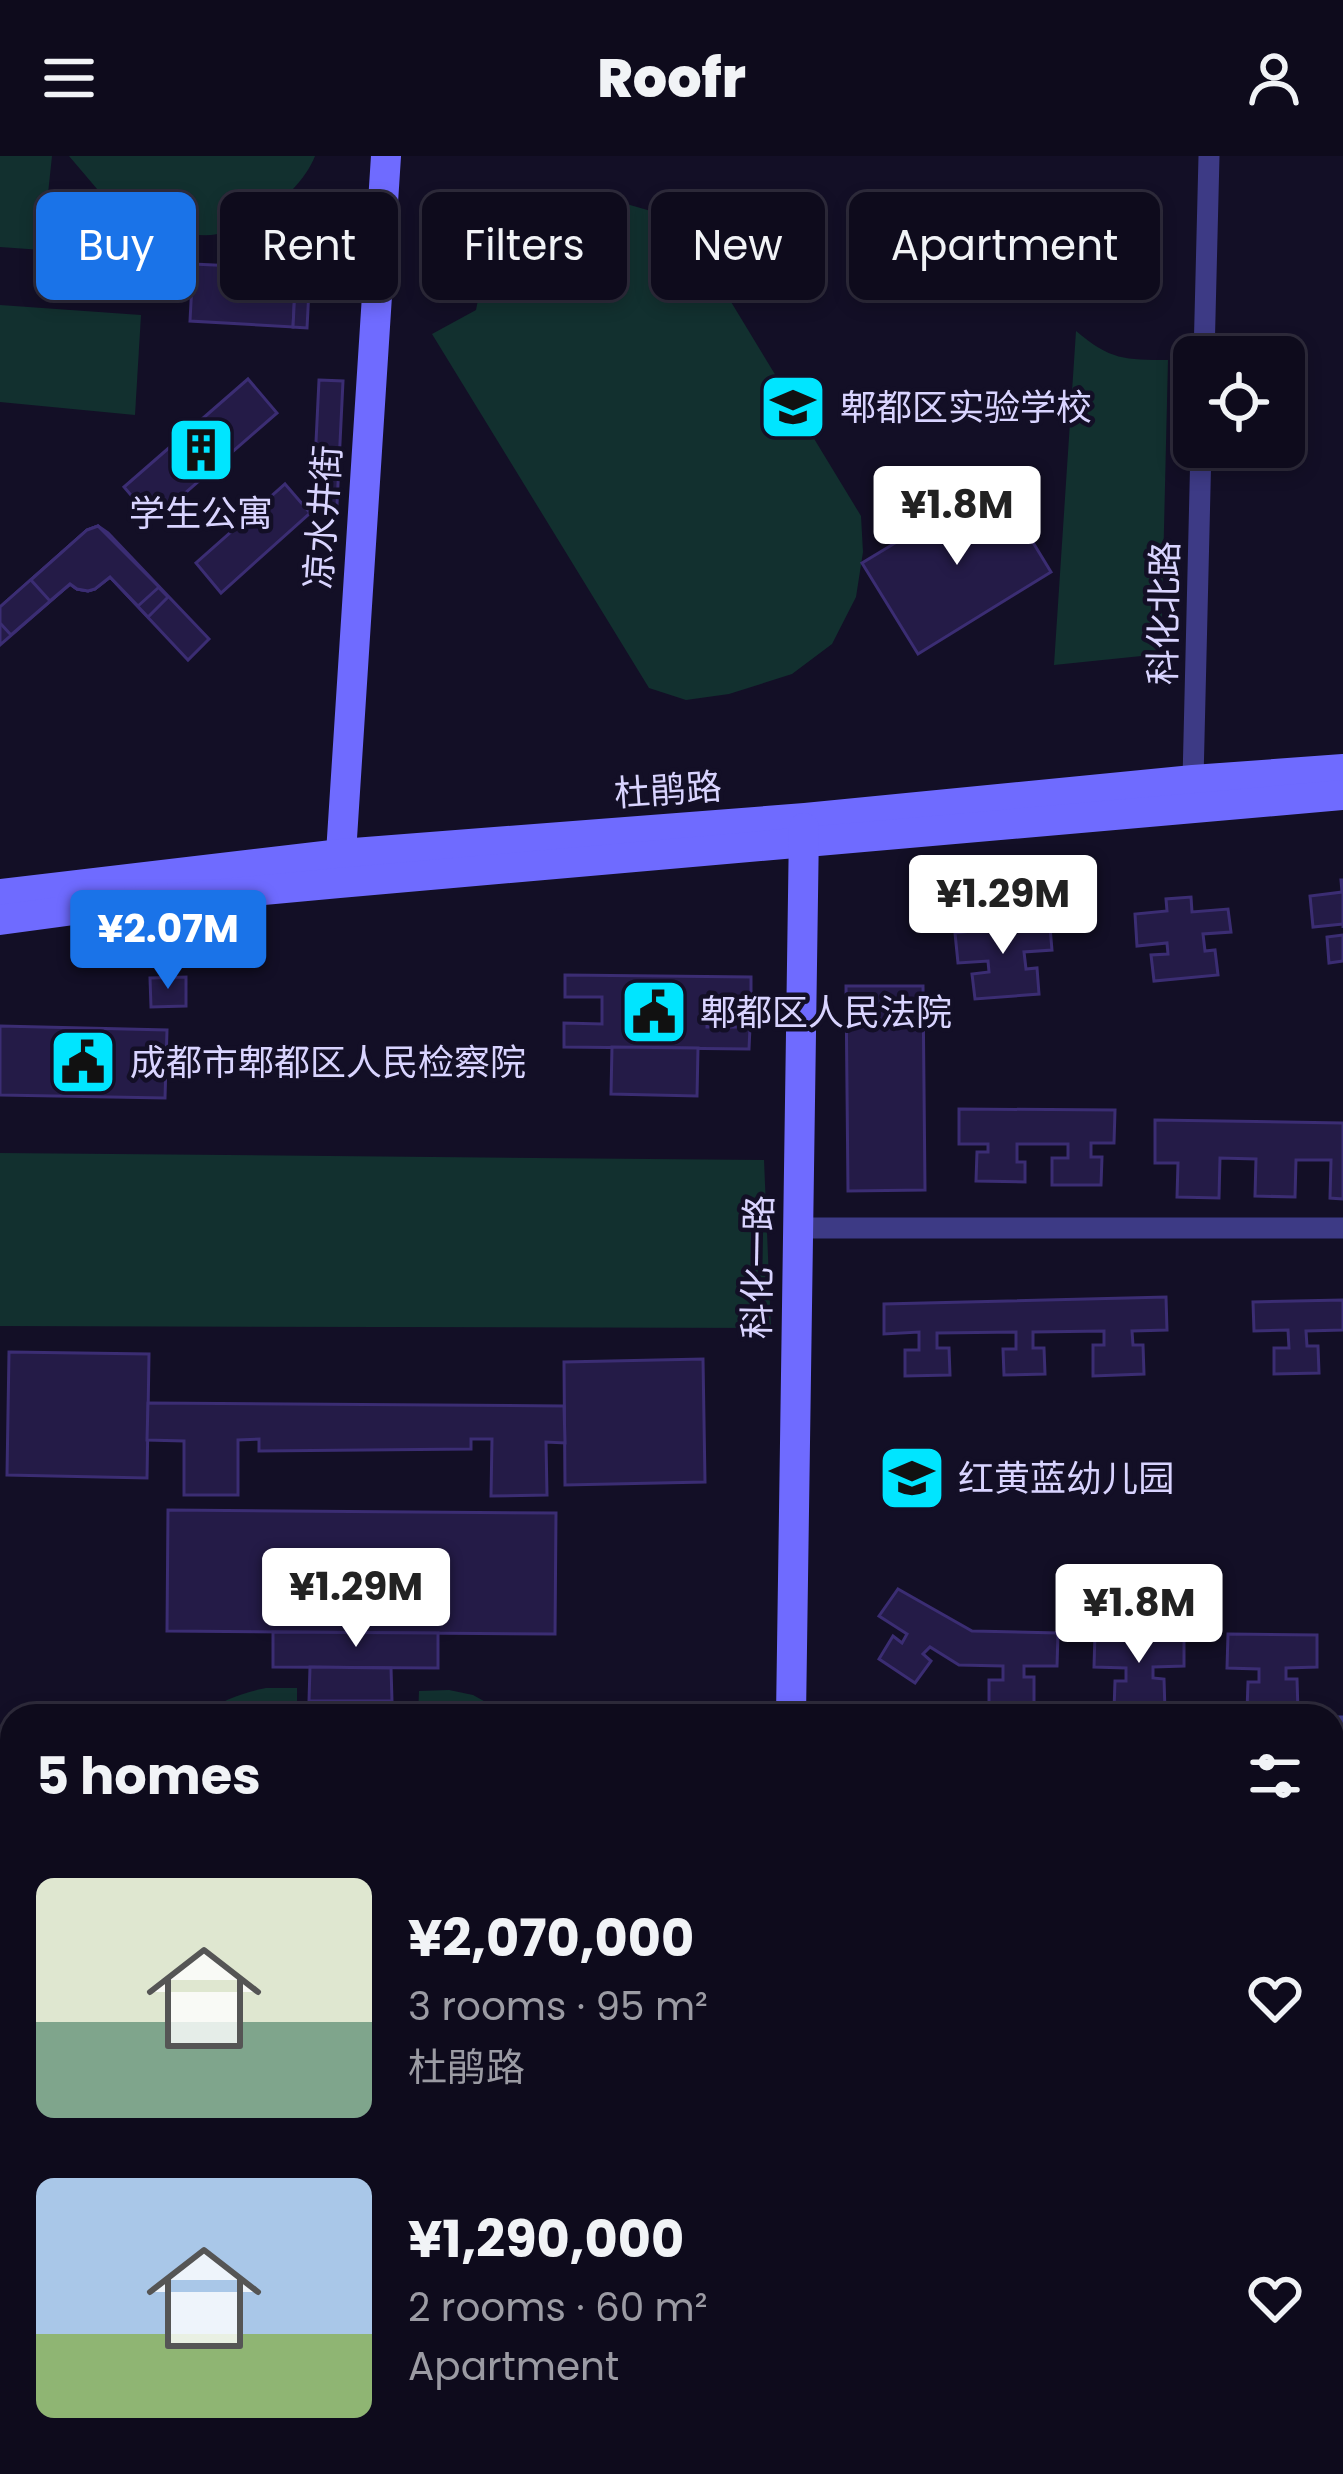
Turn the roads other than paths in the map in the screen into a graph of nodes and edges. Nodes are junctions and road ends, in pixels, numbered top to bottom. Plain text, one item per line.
1 (386, 156) edge
2 (1209, 156) edge
3 (1205, 336) edge
4 (1201, 468) edge
5 (1343, 769) edge
6 (1193, 780) junction
7 (1343, 796) edge
8 (804, 831) junction
9 (340, 868) junction
10 (0, 894) edge
11 (0, 920) edge
12 (797, 1228) junction
13 (1343, 1228) edge
14 (790, 1704) edge

1 - 9 main road, 凉水井街
2 - 3 street
4 - 6 street, 科化北路
5 - 6 main road, 杜鹃路
6 - 8 main road, 杜鹃路
7 - 8 main road, 杜鹃路
8 - 9 main road, 杜鹃路
8 - 12 main road, 科化一路
9 - 10 main road, 杜鹃路
9 - 11 main road, 杜鹃路
12 - 13 street
12 - 14 main road, 科化一路

